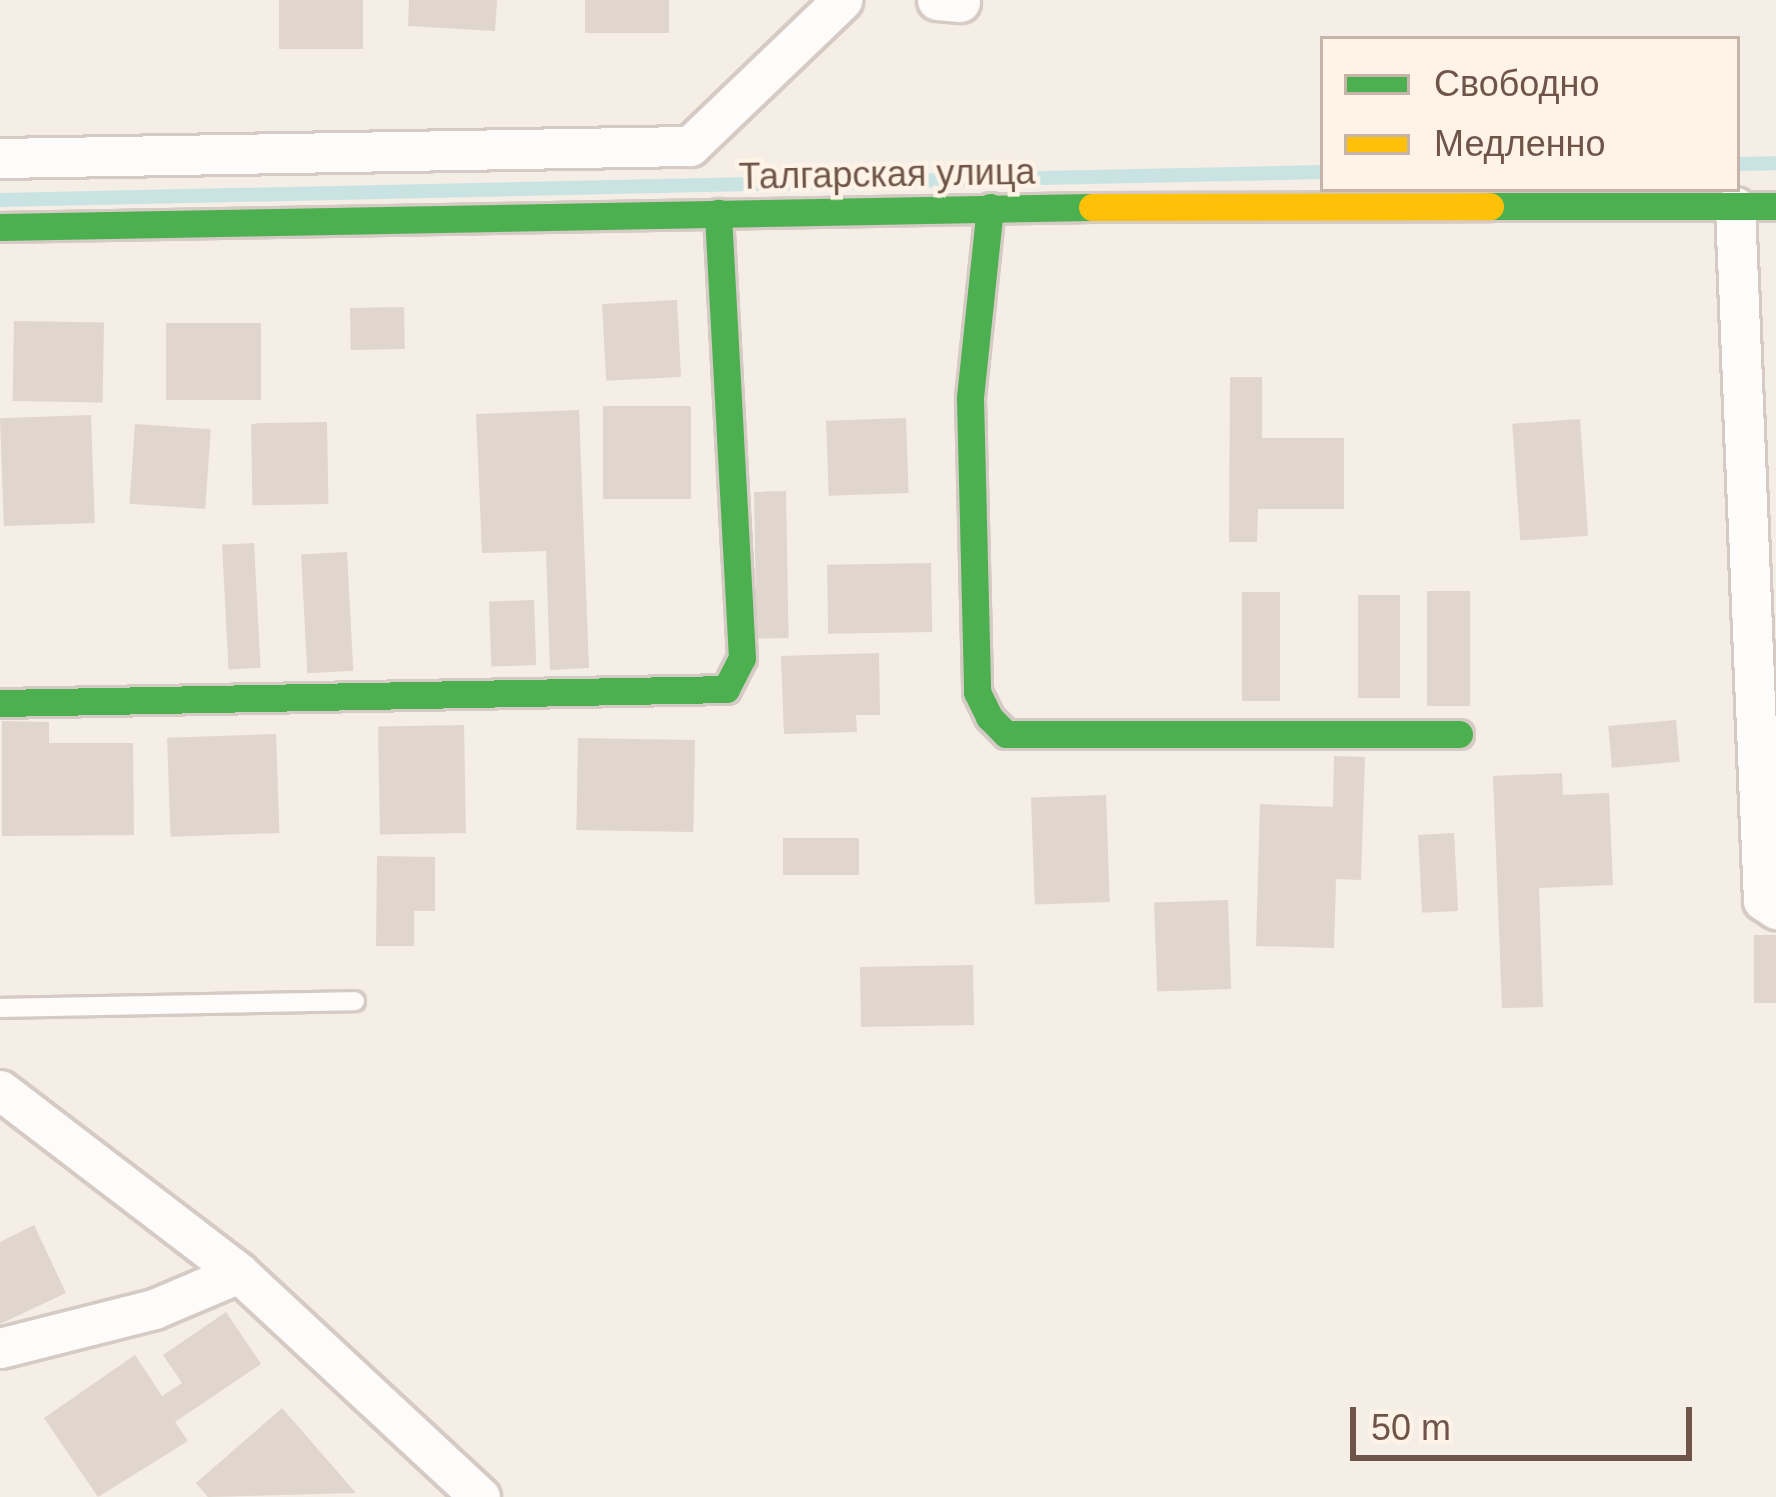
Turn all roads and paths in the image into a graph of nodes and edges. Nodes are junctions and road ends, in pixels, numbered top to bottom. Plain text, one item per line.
1 (842, 0) edge
2 (0, 158) edge
3 (1776, 206) edge
4 (990, 207) junction
5 (1735, 207) junction
6 (718, 213) junction
7 (0, 227) edge
8 (0, 704) edge
9 (1459, 734) dead end
10 (1776, 909) edge
11 (355, 1001) dead end
12 (0, 1008) edge
13 (0, 1090) edge
14 (239, 1273) junction
15 (0, 1348) edge
16 (480, 1497) edge

1 - 2 street
3 - 5 street, Талгарская улица
4 - 5 street, Талгарская улица
4 - 6 street, Талгарская улица
4 - 9 street
5 - 10 street
6 - 7 street, Талгарская улица
6 - 8 street
11 - 12 lane
13 - 14 street
14 - 15 street
14 - 16 street

